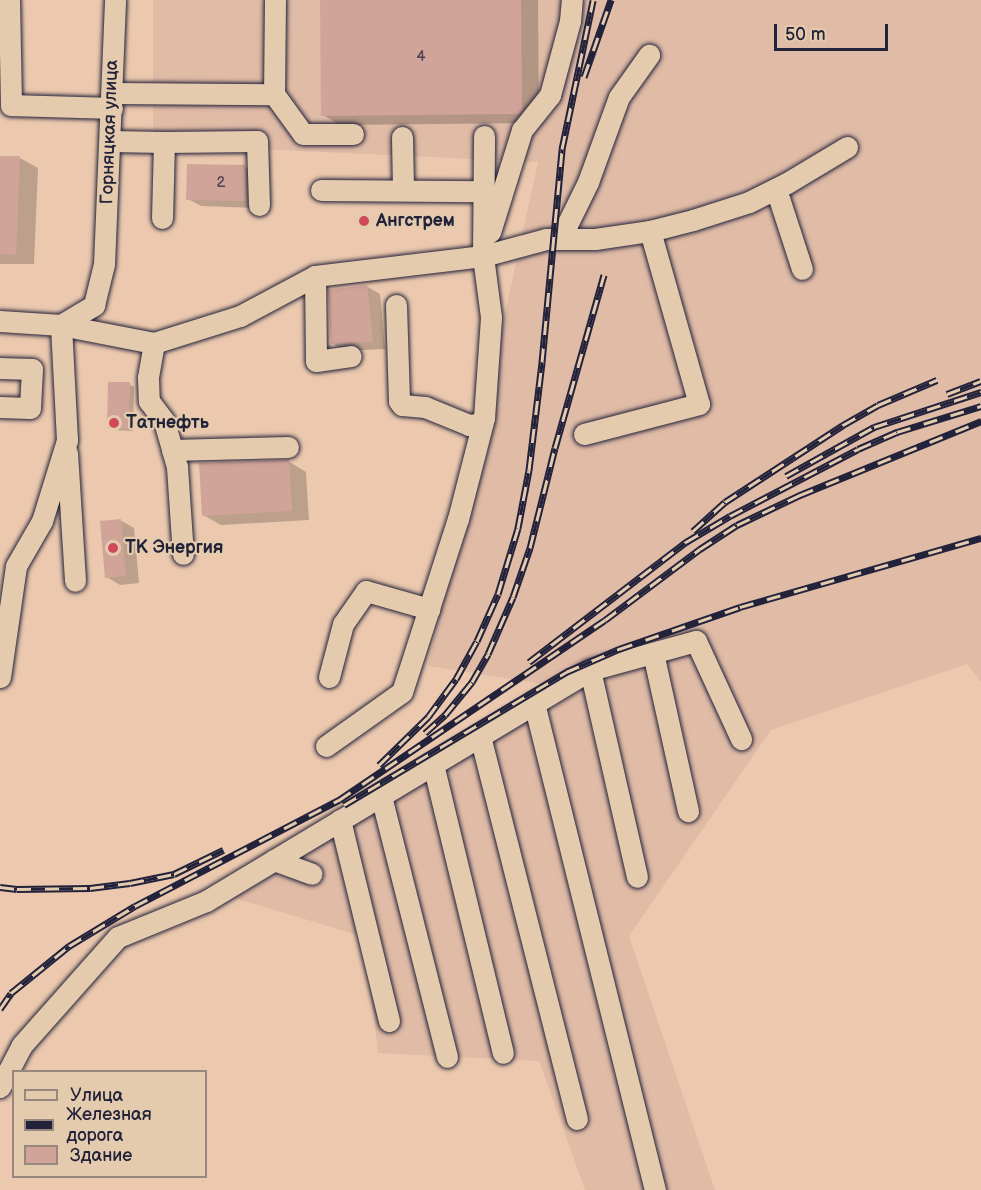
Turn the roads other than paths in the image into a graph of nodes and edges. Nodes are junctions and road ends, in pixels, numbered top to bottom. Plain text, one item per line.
1 (9, 0) edge
2 (115, 0) edge
3 (275, 0) edge
4 (572, 0) edge
5 (649, 55) dead end
6 (274, 94) junction
7 (112, 100) junction
8 (353, 134) dead end
9 (402, 136) dead end
10 (484, 136) dead end
11 (110, 141) junction
12 (165, 142) junction
13 (847, 147) dead end
14 (776, 189) junction
15 (321, 190) dead end
16 (403, 190) junction
17 (484, 191) junction
18 (259, 205) dead end
19 (162, 218) dead end
20 (650, 231) junction
21 (560, 239) junction
22 (483, 256) junction
23 (802, 269) dead end
24 (315, 276) junction
25 (396, 305) dead end
26 (0, 321) edge
27 (61, 324) junction
28 (154, 343) junction
29 (351, 356) dead end
30 (0, 368) edge
31 (0, 407) edge
32 (484, 418) junction
33 (584, 434) dead end
34 (67, 440) junction
35 (288, 447) dead end
36 (172, 450) junction
37 (183, 554) dead end
38 (75, 581) dead end
39 (429, 609) junction
40 (653, 653) junction
41 (590, 670) junction
42 (0, 677) edge
43 (328, 677) dead end
44 (534, 703) junction
45 (480, 736) junction
46 (741, 739) dead end
47 (326, 746) dead end
48 (433, 764) junction
49 (381, 796) junction
50 (688, 811) dead end
51 (340, 820) junction
52 (274, 860) junction
53 (312, 874) dead end
54 (637, 877) dead end
55 (389, 1021) dead end
56 (503, 1053) dead end
57 (447, 1057) dead end
58 (0, 1087) edge
59 (577, 1119) dead end
60 (656, 1190) edge

1 - 7 street
2 - 7 street, Горняцкая улица
3 - 6 street
4 - 22 street
5 - 21 street
6 - 7 street
6 - 8 street
7 - 11 street, Горняцкая улица
9 - 16 street
10 - 17 street
11 - 12 street
11 - 27 street, Горняцкая улица
12 - 18 street
12 - 19 street
13 - 14 street
14 - 20 street
14 - 23 street
15 - 16 street
16 - 17 street
17 - 22 street
20 - 21 street
20 - 33 street
21 - 22 street
22 - 24 street
22 - 32 street
24 - 28 street
24 - 29 street
25 - 32 street
26 - 27 street
27 - 28 street
27 - 34 street
28 - 36 street
30 - 31 street
32 - 39 street
34 - 38 street
34 - 42 street
35 - 36 street
36 - 37 street
39 - 43 street
39 - 47 street
40 - 41 street
40 - 46 street
40 - 50 street
41 - 44 street
41 - 54 street
44 - 45 street
44 - 60 street
45 - 48 street
45 - 59 street
48 - 49 street
48 - 56 street
49 - 51 street
49 - 57 street
51 - 52 street
51 - 55 street
52 - 53 street
52 - 58 street

